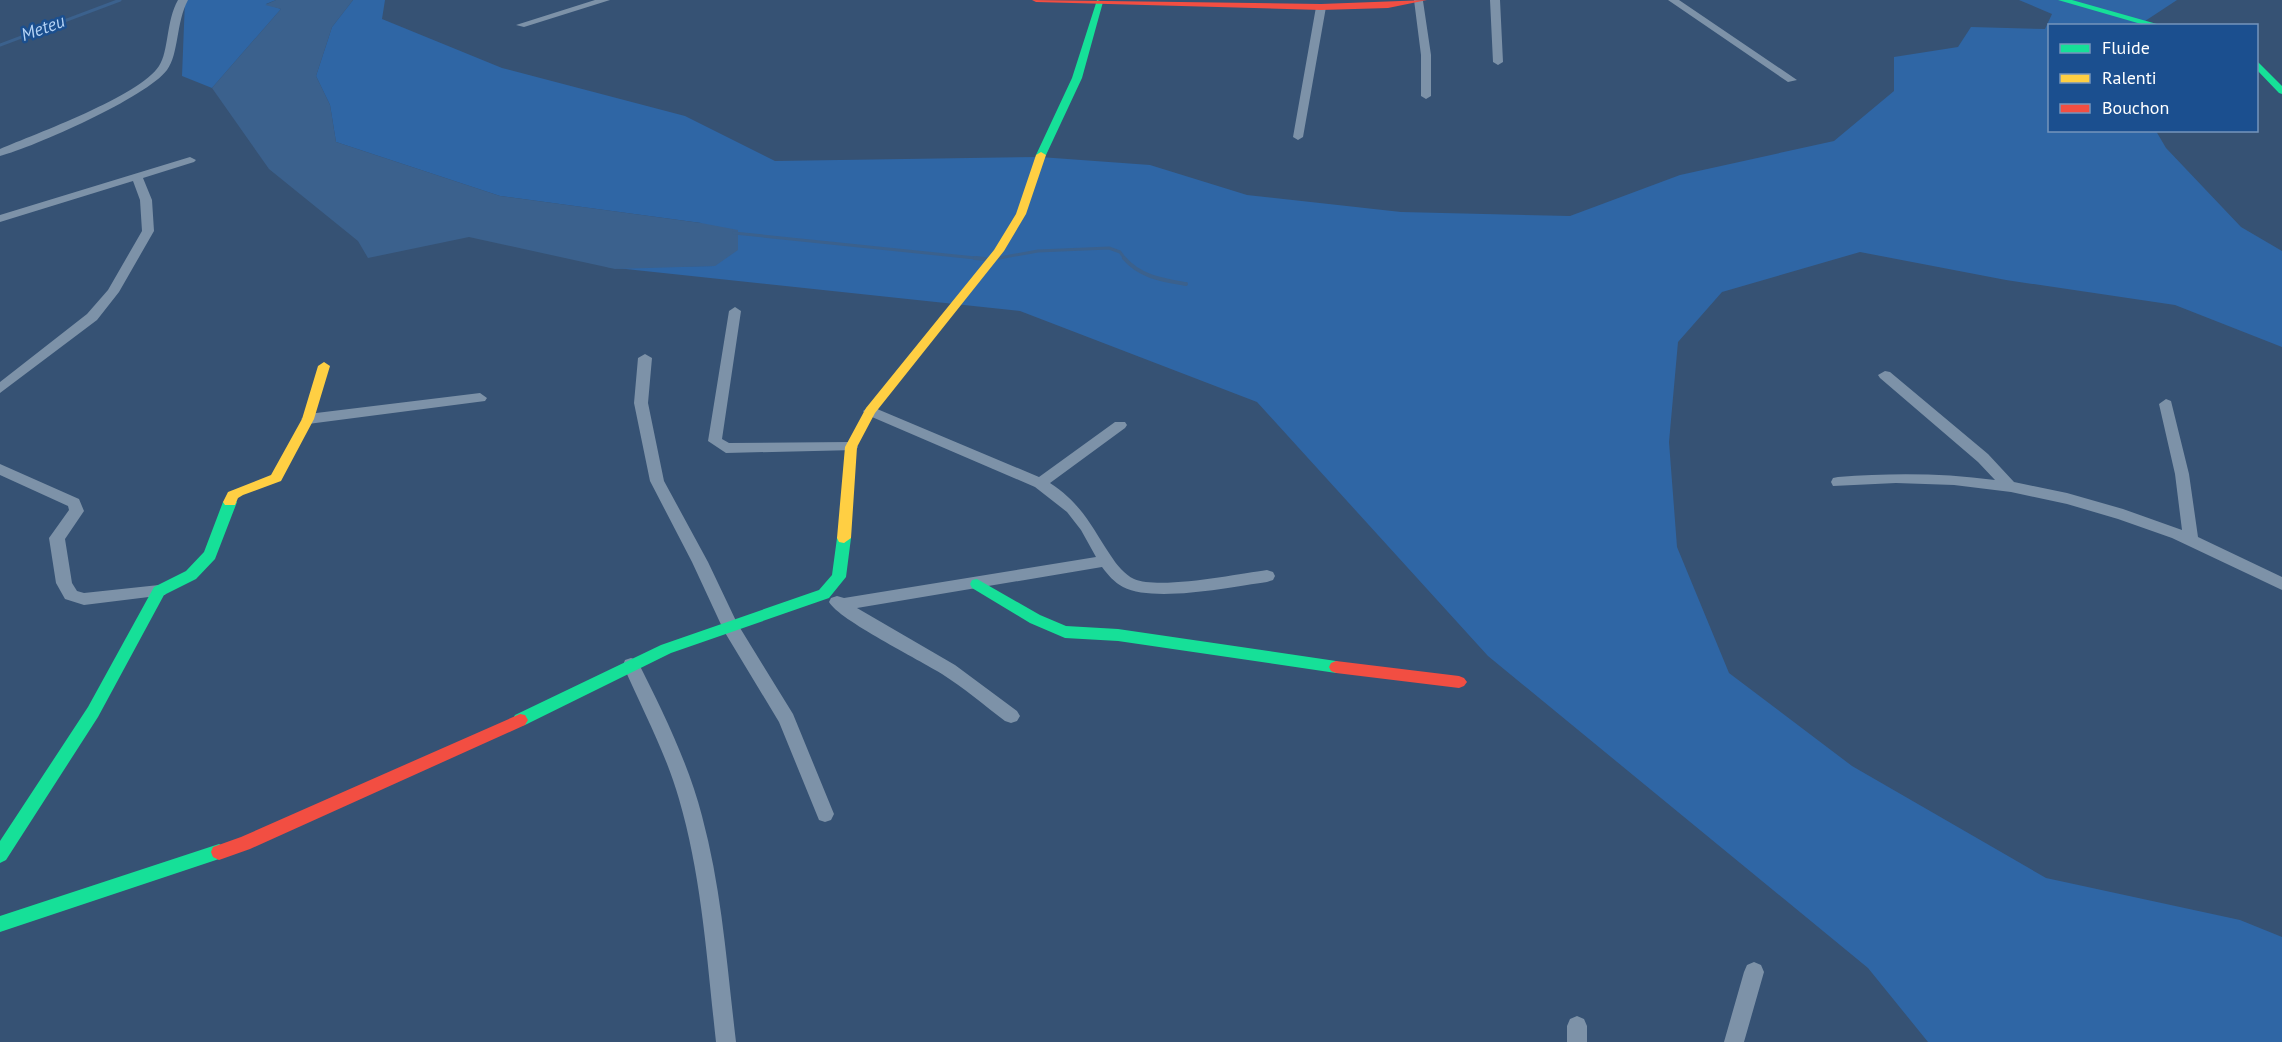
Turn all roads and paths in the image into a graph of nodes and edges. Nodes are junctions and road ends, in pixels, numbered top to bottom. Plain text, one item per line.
1 (183, 0) edge
2 (605, 0) edge
3 (1036, 0) edge
4 (1423, 0) edge
5 (1495, 0) edge
6 (1673, 0) edge
7 (2062, 0) edge
8 (1418, 1) edge
9 (1099, 2) junction
10 (1322, 7) junction
11 (2152, 24) edge
12 (521, 25) dead end
13 (1498, 62) dead end
14 (2258, 65) edge
15 (1792, 80) dead end
16 (2282, 91) edge
17 (1426, 96) dead end
18 (1298, 137) dead end
19 (0, 153) edge
20 (190, 159) dead end
21 (137, 177) junction
22 (0, 219) edge
23 (735, 311) dead end
24 (645, 358) dead end
25 (324, 366) dead end
26 (1885, 375) dead end
27 (0, 389) edge
28 (480, 398) dead end
29 (2166, 405) dead end
30 (870, 411) junction
31 (308, 419) junction
32 (1120, 425) dead end
33 (851, 447) junction
34 (0, 469) edge
35 (1838, 482) dead end
36 (1040, 483) junction
37 (2008, 484) junction
38 (2191, 542) junction
39 (1106, 561) junction
40 (1268, 576) dead end
41 (977, 584) junction
42 (2282, 584) edge
43 (159, 591) junction
44 (824, 594) junction
45 (841, 605) junction
46 (730, 626) junction
47 (631, 665) junction
48 (1459, 682) dead end
49 (1011, 716) dead end
50 (825, 814) dead end
51 (0, 855) edge
52 (0, 924) edge
53 (1754, 972) dead end
54 (726, 1042) edge
55 (1734, 1042) edge

1 - 19 street
2 - 12 street
3 - 9 street
4 - 8 street
5 - 13 street
6 - 15 street
7 - 11 street
8 - 10 street
8 - 17 street
9 - 10 street
9 - 30 street
10 - 18 street
14 - 16 street
20 - 21 street
21 - 22 street
21 - 27 street
23 - 33 street
24 - 46 street
25 - 31 street
26 - 37 street
28 - 31 street
29 - 38 street
30 - 33 street
30 - 36 street
31 - 43 street
32 - 36 street
33 - 44 street
34 - 43 street
35 - 37 street
36 - 39 street
37 - 38 street
38 - 42 street
39 - 40 street
39 - 41 street
41 - 45 street
41 - 48 street
43 - 51 street
44 - 45 street
44 - 46 street
45 - 49 street
46 - 47 street
46 - 50 street
47 - 52 street
47 - 54 street
53 - 55 street

